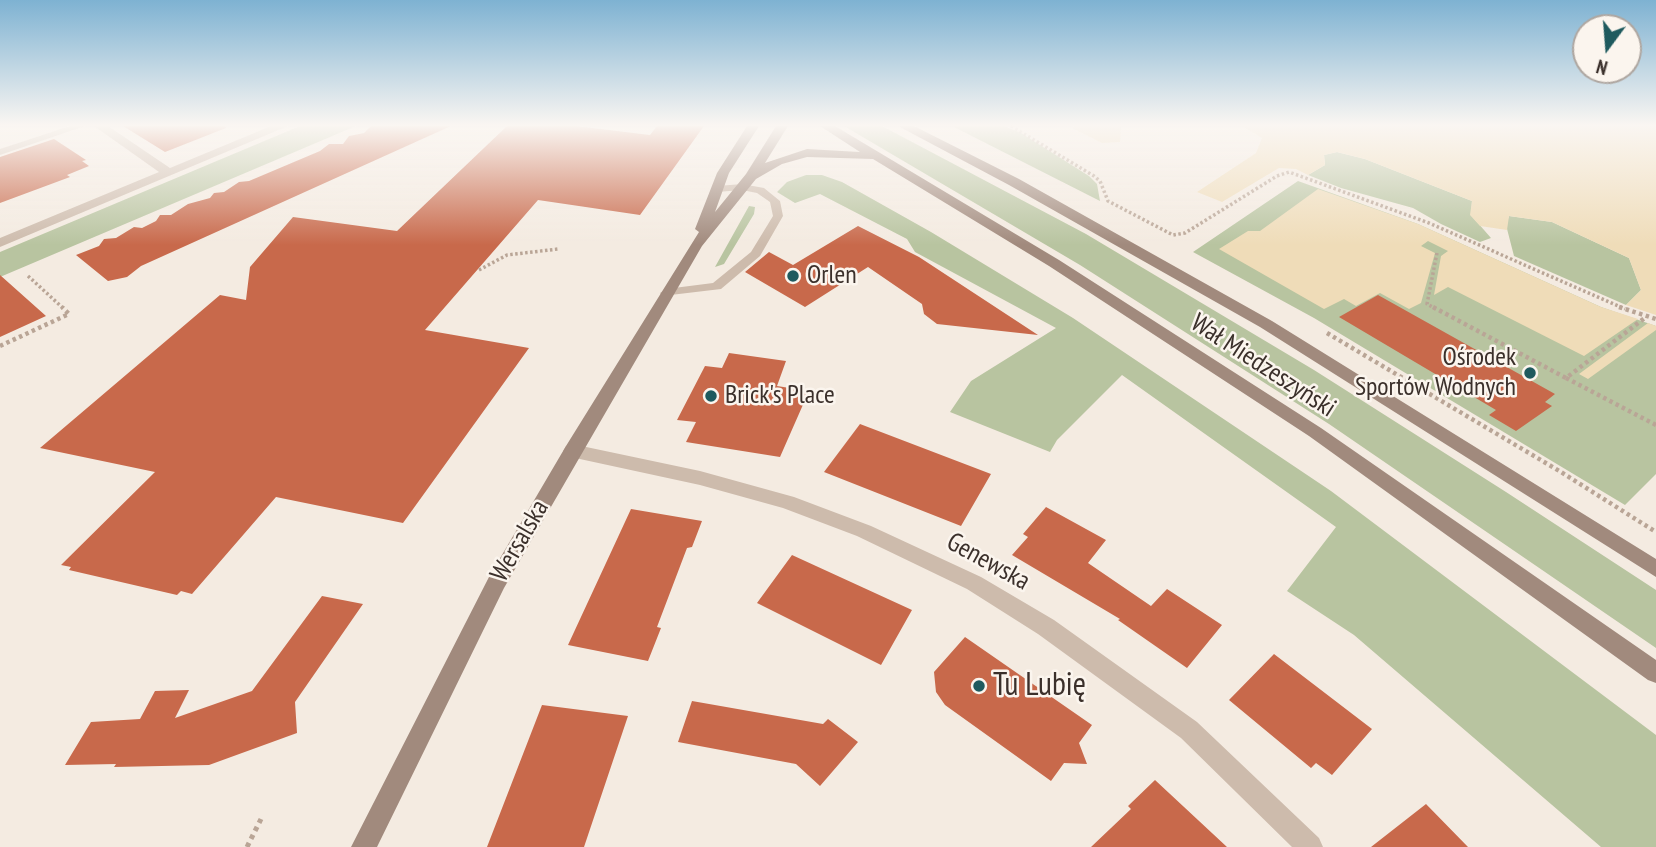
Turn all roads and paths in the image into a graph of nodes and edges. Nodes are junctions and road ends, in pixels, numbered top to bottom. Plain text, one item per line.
1 (158, 166) edge
2 (183, 166) edge
3 (728, 166) edge
4 (757, 166) edge
5 (771, 166) edge
6 (894, 166) edge
7 (981, 166) edge
8 (1077, 166) edge
9 (167, 172) junction
10 (747, 182) junction
11 (717, 189) junction
12 (0, 243) edge
13 (696, 245) junction
14 (558, 249) dead end
15 (1437, 253) dead end
16 (479, 270) dead end
17 (28, 276) dead end
18 (666, 293) junction
19 (1646, 317) junction
20 (1656, 319) edge
21 (0, 345) edge
22 (1566, 378) junction
23 (1656, 425) edge
24 (572, 451) junction
25 (1656, 569) edge
26 (1656, 673) edge
27 (261, 819) dead end
28 (247, 847) edge
29 (364, 847) edge
30 (1310, 847) edge

1 - 9 street
2 - 9 street
3 - 11 main road, Wersalska
4 - 10 main road, Wersalska
5 - 10 main road, Wersalska
6 - 26 main road, Wał Miedzeszyński
7 - 25 main road, Wał Miedzeszyński
8 - 19 path
9 - 12 street
10 - 11 lane
10 - 13 main road, Wersalska
10 - 18 lane
11 - 13 main road, Wersalska
13 - 18 main road, Wersalska
14 - 16 path
15 - 22 path
17 - 21 path
18 - 24 main road, Wersalska
19 - 20 path
19 - 22 path
22 - 23 path
24 - 29 main road, Wersalska
24 - 30 street, Genewska
27 - 28 path

